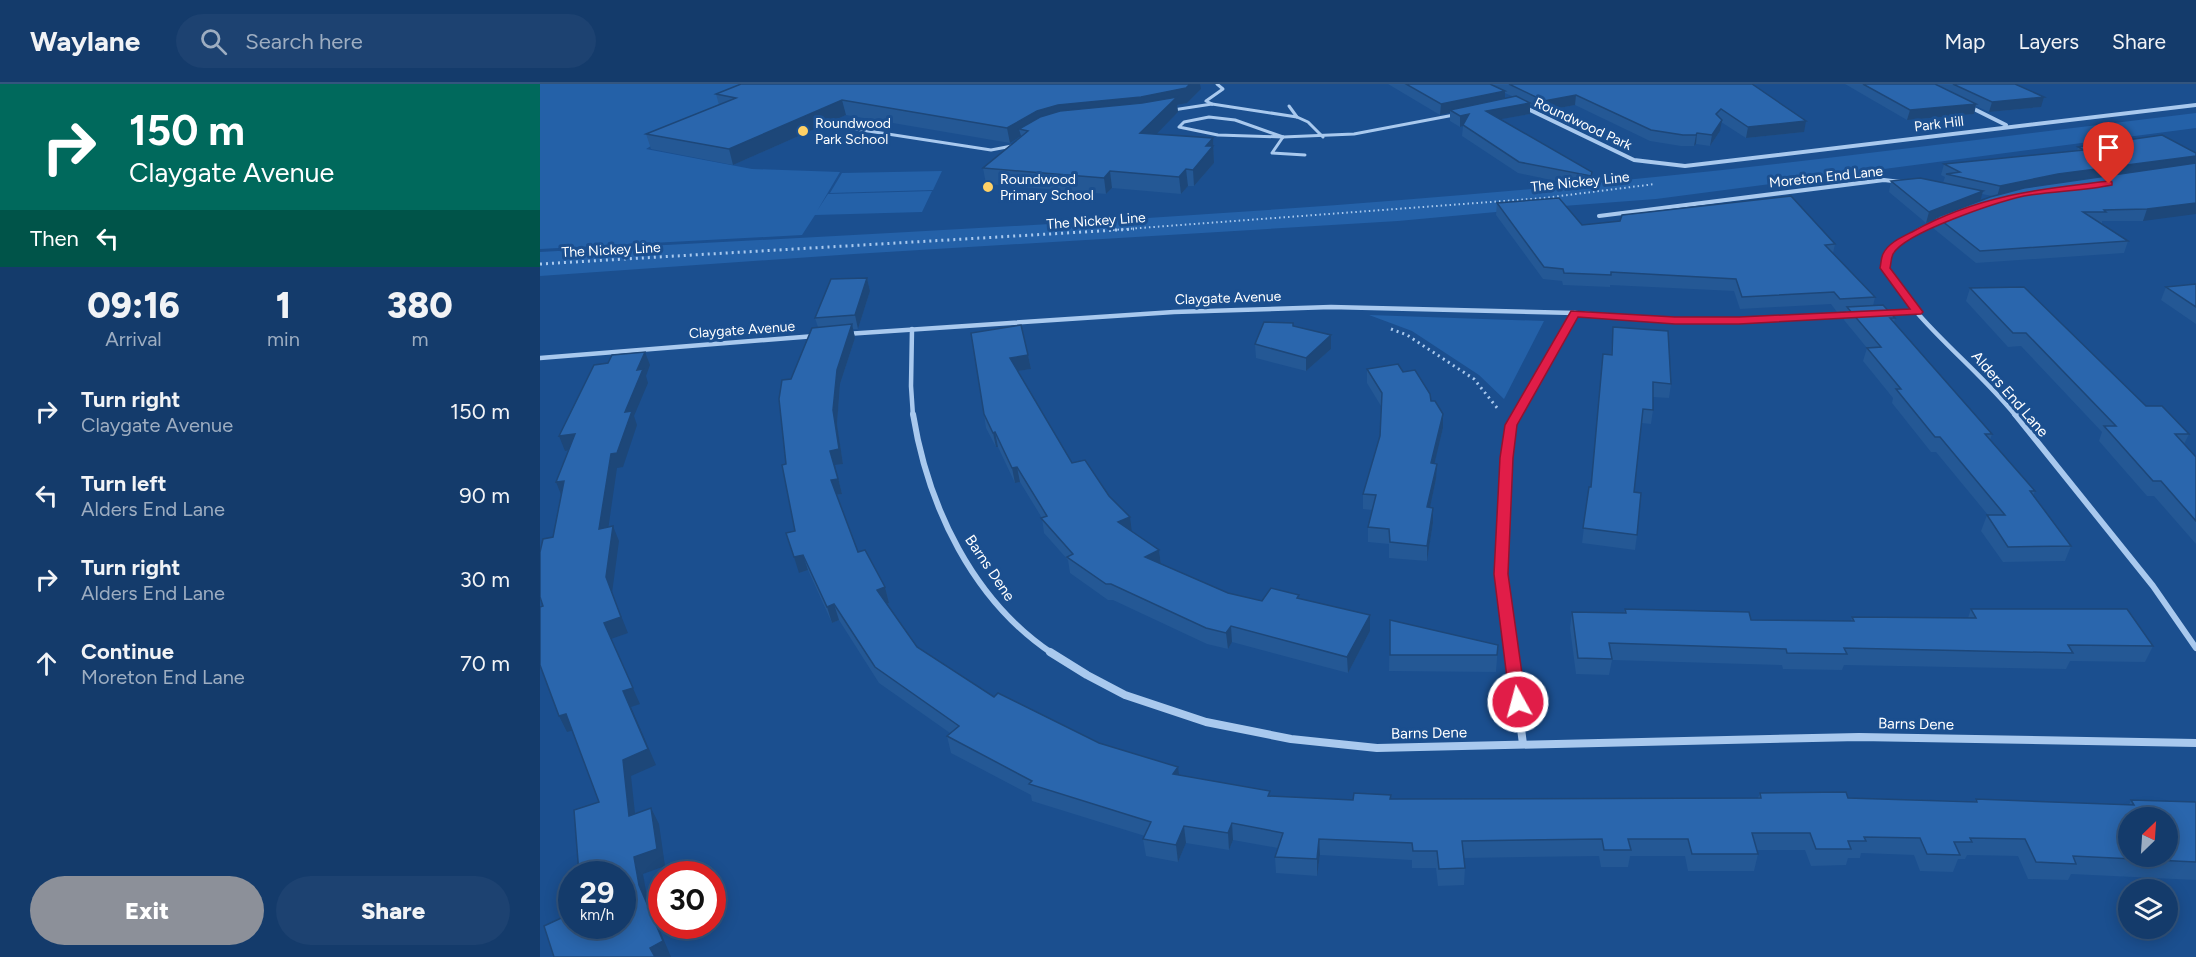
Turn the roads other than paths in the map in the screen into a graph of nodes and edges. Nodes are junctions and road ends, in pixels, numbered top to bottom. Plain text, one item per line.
1 (1217, 84) edge
2 (1516, 103) edge
3 (1212, 104) junction
4 (1966, 105) edge
5 (2196, 105) edge
6 (1289, 106) dead end
7 (1172, 110) edge
8 (1459, 114) edge
9 (1297, 117) junction
10 (836, 126) edge
11 (2008, 126) junction
12 (1284, 137) junction
13 (1323, 137) junction
14 (1012, 146) edge
15 (1305, 155) dead end
16 (1684, 166) joint
17 (1904, 182) edge
18 (1599, 216) dead end
19 (1951, 216) edge
20 (1918, 312) junction
21 (1575, 313) junction
22 (1870, 314) edge
23 (1858, 315) edge
24 (912, 329) junction
25 (842, 334) edge
26 (819, 336) edge
27 (540, 358) edge
28 (2196, 648) edge
29 (2196, 743) edge
30 (1523, 744) junction

1 - 3 lane
2 - 16 street, Roundwood Park
3 - 7 lane
3 - 9 lane
4 - 11 street
5 - 11 street, Park Hill
6 - 9 lane
8 - 13 lane
9 - 13 lane
10 - 14 lane
11 - 16 street, Park Hill
12 - 12 lane
12 - 13 lane
12 - 15 lane
17 - 18 street, Moreton End Lane
19 - 20 street, Alders End Lane
20 - 22 street
20 - 28 street, Alders End Lane
21 - 23 street, Claygate Avenue
21 - 24 street, Claygate Avenue
21 - 30 street
24 - 25 street, Claygate Avenue
24 - 30 street, Barns Dene
26 - 27 street, Claygate Avenue
29 - 30 street, Barns Dene

